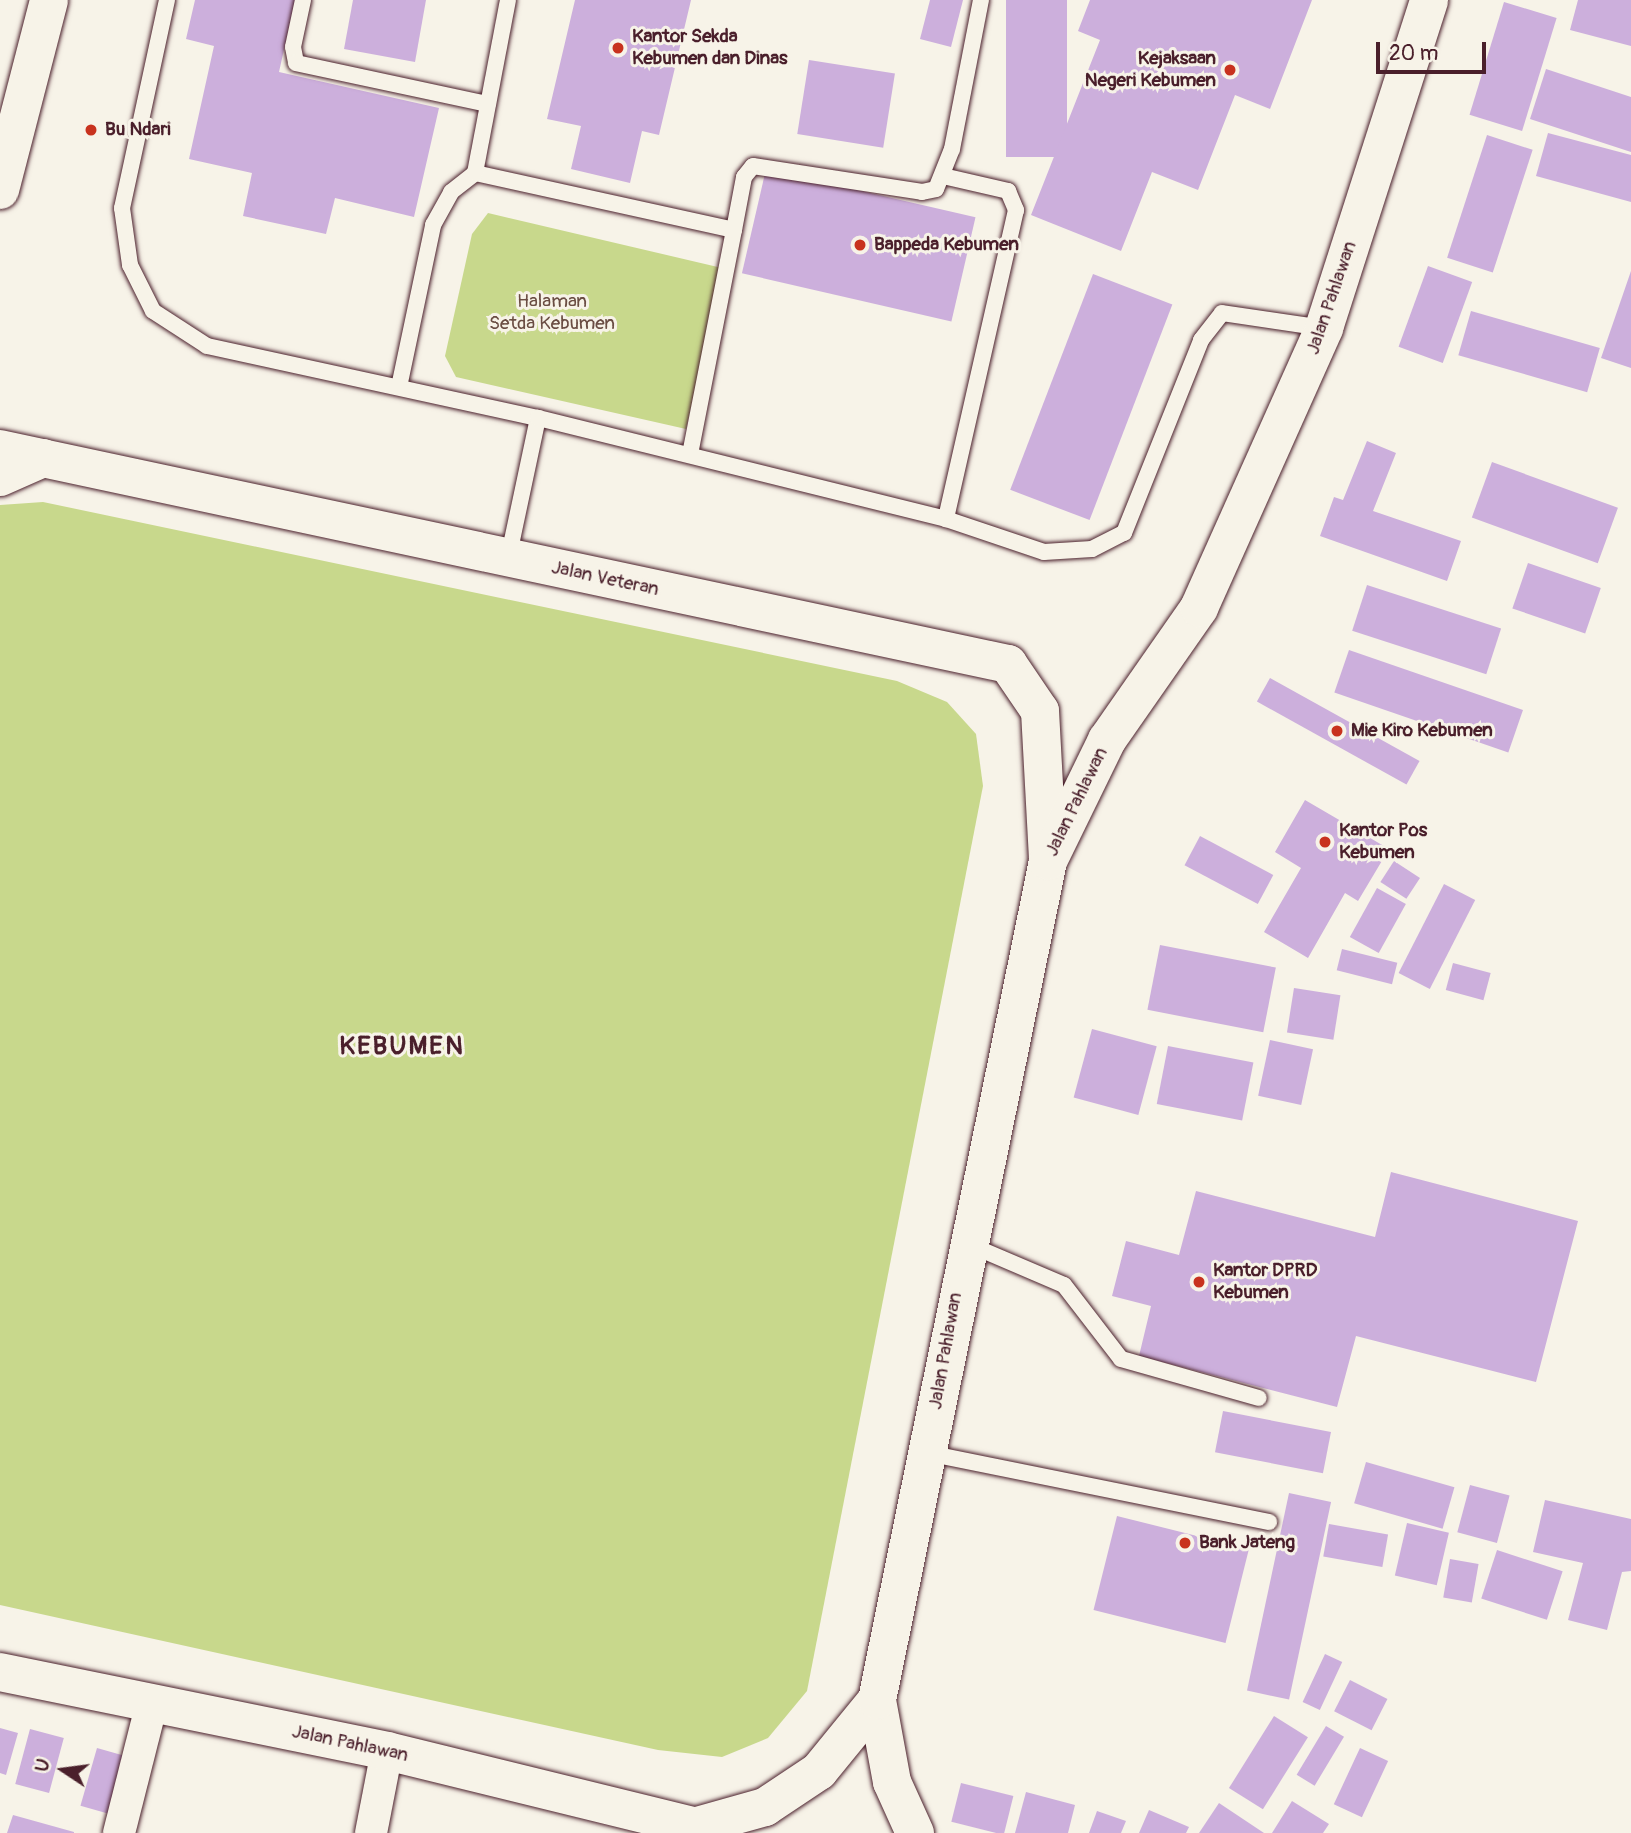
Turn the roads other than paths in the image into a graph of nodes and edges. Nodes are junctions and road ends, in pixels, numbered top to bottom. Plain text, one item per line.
1 (49, 0) edge
2 (167, 0) edge
3 (303, 0) edge
4 (508, 0) edge
5 (981, 0) edge
6 (1429, 0) edge
7 (488, 104) junction
8 (475, 173) junction
9 (943, 176) junction
10 (0, 190) edge
11 (734, 230) junction
12 (1324, 328) junction
13 (399, 387) junction
14 (538, 418) junction
15 (0, 449) edge
16 (690, 454) junction
17 (43, 458) junction
18 (0, 477) edge
19 (946, 519) junction
20 (508, 559) junction
21 (1048, 860) junction
22 (966, 1243) junction
23 (1259, 1398) dead end
24 (928, 1453) junction
25 (1269, 1522) dead end
26 (0, 1672) edge
27 (877, 1700) junction
28 (152, 1703) junction
29 (387, 1751) junction
30 (709, 1830) edge
31 (119, 1833) edge
32 (370, 1833) edge
33 (915, 1833) edge

1 - 10 main road
2 - 13 lane
3 - 7 lane
4 - 7 lane
5 - 9 lane
6 - 12 main road, Jalan Pahlawan
7 - 8 lane
8 - 11 lane
8 - 13 lane
9 - 11 lane
9 - 19 lane
11 - 16 lane
12 - 19 lane
12 - 21 main road, Jalan Pahlawan
13 - 14 lane
14 - 16 lane
14 - 20 lane
15 - 17 main road, Jalan Veteran
16 - 19 lane
17 - 18 main road
17 - 20 main road, Jalan Veteran
20 - 21 main road, Jalan Veteran
21 - 22 main road, Jalan Pahlawan
22 - 23 lane
22 - 24 main road, Jalan Pahlawan
24 - 25 lane
24 - 27 main road, Jalan Pahlawan
26 - 28 main road, Jalan Pahlawan
27 - 30 main road, Jalan Pahlawan
27 - 33 main road, Jalan Pahlawan
28 - 29 main road, Jalan Pahlawan
28 - 31 street
29 - 30 main road, Jalan Pahlawan
29 - 32 street

